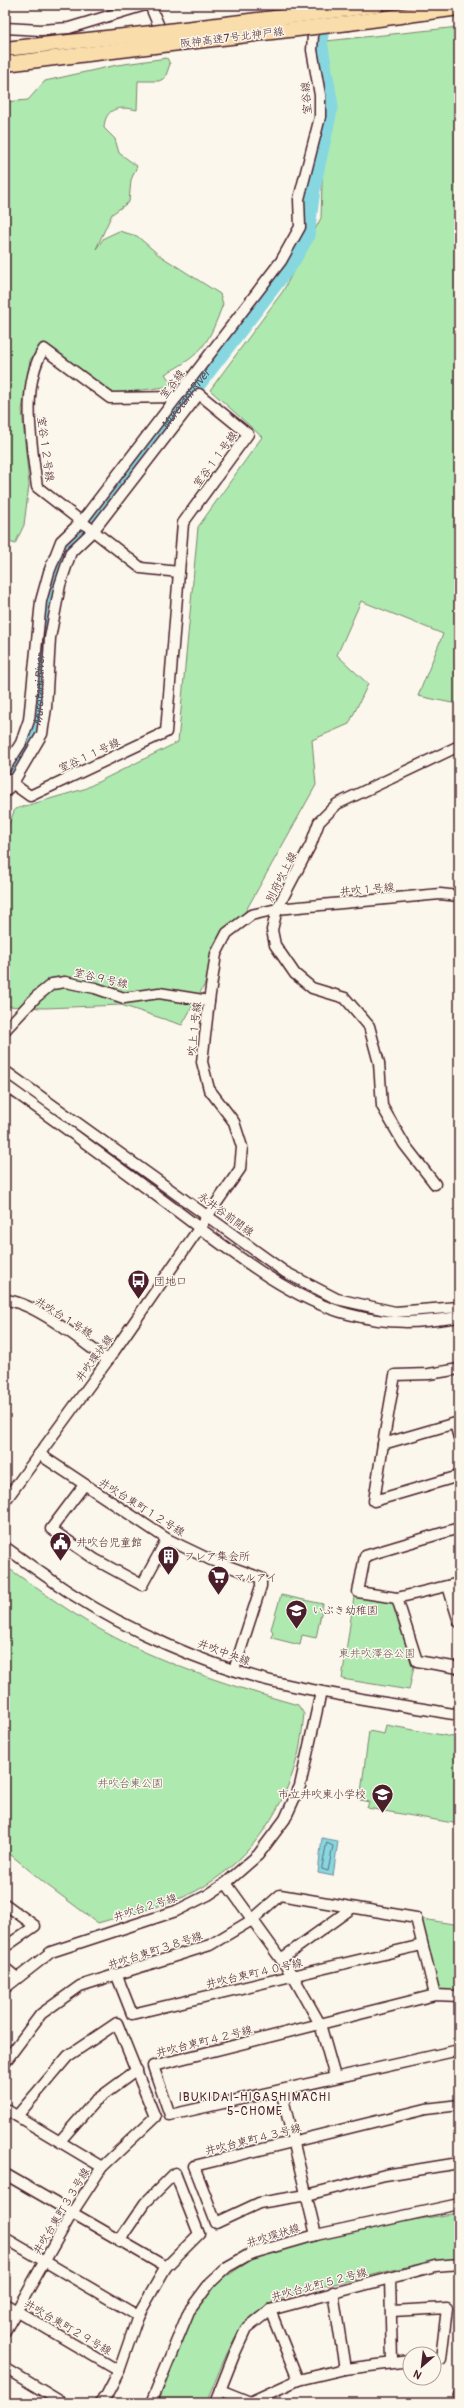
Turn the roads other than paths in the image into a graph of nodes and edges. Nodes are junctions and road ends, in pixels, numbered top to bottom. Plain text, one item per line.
1 (146, 5) edge
2 (150, 5) edge
3 (315, 5) edge
4 (377, 5) edge
5 (459, 8) edge
6 (313, 19) junction
7 (5, 28) edge
8 (153, 39) junction
9 (5, 49) edge
10 (5, 64) edge
11 (177, 397) junction
12 (82, 521) junction
13 (94, 530) junction
14 (179, 572) junction
15 (459, 746) edge
16 (5, 768) edge
17 (9, 780) edge
18 (5, 792) edge
19 (459, 896) edge
20 (277, 909) junction
21 (209, 1001) junction
22 (5, 1030) edge
23 (5, 1071) edge
24 (5, 1085) edge
25 (435, 1184) dead end
26 (208, 1216) junction
27 (200, 1228) junction
28 (5, 1300) edge
29 (459, 1307) edge
30 (459, 1317) edge
31 (108, 1360) junction
32 (459, 1369) edge
33 (457, 1423) edge
34 (459, 1438) edge
35 (383, 1444) junction
36 (39, 1454) junction
37 (459, 1476) edge
38 (84, 1485) junction
39 (5, 1501) edge
40 (459, 1528) edge
41 (167, 1539) junction
42 (5, 1547) edge
43 (459, 1583) edge
44 (448, 1586) junction
45 (397, 1598) junction
46 (459, 1622) edge
47 (459, 1668) edge
48 (234, 1670) junction
49 (321, 1692) junction
50 (459, 1715) edge
51 (226, 1883) junction
52 (5, 1904) edge
53 (352, 1908) junction
54 (252, 1920) junction
55 (422, 1945) junction
56 (5, 1947) edge
57 (281, 1959) junction
58 (5, 1968) edge
59 (117, 1976) junction
60 (293, 1976) junction
61 (17, 1978) junction
62 (5, 1988) edge
63 (435, 1995) junction
64 (459, 1996) edge
65 (320, 2024) junction
66 (459, 2050) edge
67 (5, 2062) edge
68 (137, 2070) junction
69 (335, 2077) junction
70 (280, 2090) junction
71 (459, 2105) edge
72 (5, 2109) edge
73 (17, 2116) junction
74 (60, 2141) junction
75 (293, 2142) junction
76 (459, 2163) edge
77 (102, 2167) junction
78 (5, 2174) edge
79 (307, 2195) junction
80 (459, 2204) edge
81 (72, 2213) junction
82 (316, 2235) junction
83 (5, 2238) edge
84 (119, 2241) junction
85 (45, 2262) junction
86 (459, 2264) edge
87 (166, 2267) junction
88 (390, 2278) junction
89 (333, 2292) junction
90 (5, 2304) edge
91 (270, 2310) junction
92 (17, 2311) junction
93 (392, 2311) junction
94 (138, 2316) junction
95 (5, 2330) edge
96 (442, 2350) edge
97 (402, 2361) edge
98 (392, 2362) junction
99 (5, 2368) edge
100 (345, 2369) junction
101 (119, 2371) junction
102 (298, 2380) junction
103 (220, 2390) junction
104 (459, 2394) edge
105 (63, 2403) edge
106 (99, 2403) edge
107 (151, 2403) edge
108 (215, 2403) edge
109 (458, 2403) edge

1 - 7 street
2 - 6 street
3 - 6 street, 室谷線
4 - 8 highway, 阪神高速7号北神戸線, bridge
5 - 8 highway, 阪神高速7号北神戸線, bridge
6 - 11 street, 室谷線
8 - 9 highway, 阪神高速7号北神戸線
8 - 10 highway, 阪神高速7号北神戸線
11 - 12 street, 室谷線
11 - 12 street, 室谷１２号線
12 - 13 street, 室谷１２号線
12 - 16 street, 室谷線
13 - 14 street, 室谷１２号線
13 - 14 street, 室谷１１号線
13 - 17 street, 室谷１１号線
14 - 17 street, 室谷１１号線
15 - 20 street, 別府吹上線
17 - 18 street
19 - 20 street, 井吹１号線
20 - 21 street, 吹上１号線
20 - 25 street, 別府吹上線
21 - 22 street, 室谷９号線
21 - 26 street, 吹上１号線
23 - 26 street, 永井谷前開線
24 - 27 street
26 - 27 street, 吹上１号線
26 - 29 street, 永井谷前開線
27 - 30 street
27 - 31 street, 井吹環状線
28 - 31 street, 井吹台１号線
31 - 36 street, 井吹環状線
32 - 35 street
33 - 34 street
33 - 35 street
35 - 37 street
36 - 38 street, 井吹台東町１２号線
36 - 39 street, 井吹環状線
38 - 41 street, 井吹台東町１２号線
38 - 41 street
40 - 45 street
41 - 48 street, 井吹台東町１２号線
42 - 48 street, 井吹中央線
43 - 44 street
44 - 45 street
44 - 46 street
45 - 47 street
48 - 49 street, 井吹中央線
49 - 50 street, 井吹中央線
49 - 51 street, 井吹台２号線
51 - 54 street
51 - 61 street, 井吹台２号線
52 - 56 street
53 - 54 street, 井吹台東町３８号線
53 - 55 street, 井吹台東町３８号線
53 - 57 street
54 - 57 street
54 - 59 street, 井吹台東町３８号線
55 - 60 street, 井吹台東町４０号線
55 - 63 street, 井吹台東町３８号線
57 - 60 street
58 - 61 street
59 - 60 street, 井吹台東町４０号線
59 - 67 street, 井吹台東町３８号線
60 - 65 street
61 - 62 street, 井吹台２号線
63 - 64 street, 井吹台東町４２号線
63 - 65 street, 井吹台東町４２号線
65 - 69 street
65 - 70 street, 井吹台東町４２号線
66 - 69 street, 井吹台東町４２号線
68 - 73 street, 井吹台東町３３号線
68 - 74 street
68 - 77 street, 井吹台東町３３号線
69 - 70 street, 井吹台東町４２号線
70 - 75 street
71 - 75 street, 井吹台東町４３号線
72 - 73 street
73 - 74 street
74 - 77 street
75 - 79 street
75 - 79 street, 井吹台東町４３号線
76 - 79 street, 井吹台東町４３号線
77 - 81 street, 井吹台東町３３号線
78 - 81 street
79 - 82 street
80 - 82 street, 井吹環状線
81 - 84 street
81 - 85 street, 井吹台東町３３号線
82 - 107 street, 井吹環状線
83 - 85 street
84 - 87 street
84 - 87 street
85 - 92 street, 井吹台東町３３号線
85 - 94 street
86 - 88 street, 井吹台北町５２号線
87 - 94 street
88 - 89 street, 井吹台北町５２号線
88 - 93 street
89 - 91 street, 井吹台北町５２号線
89 - 100 street
90 - 92 street, 井吹台東町２９号線
91 - 102 street
91 - 103 street, 井吹台北町５２号線
92 - 95 street, 井吹台東町３３号線
92 - 101 street, 井吹台東町２９号線
93 - 96 street
93 - 98 street
94 - 101 street
97 - 98 street
98 - 100 street
99 - 105 street
100 - 102 street
101 - 106 street
102 - 103 street
103 - 108 street, 井吹台北町５２号線
104 - 109 street

